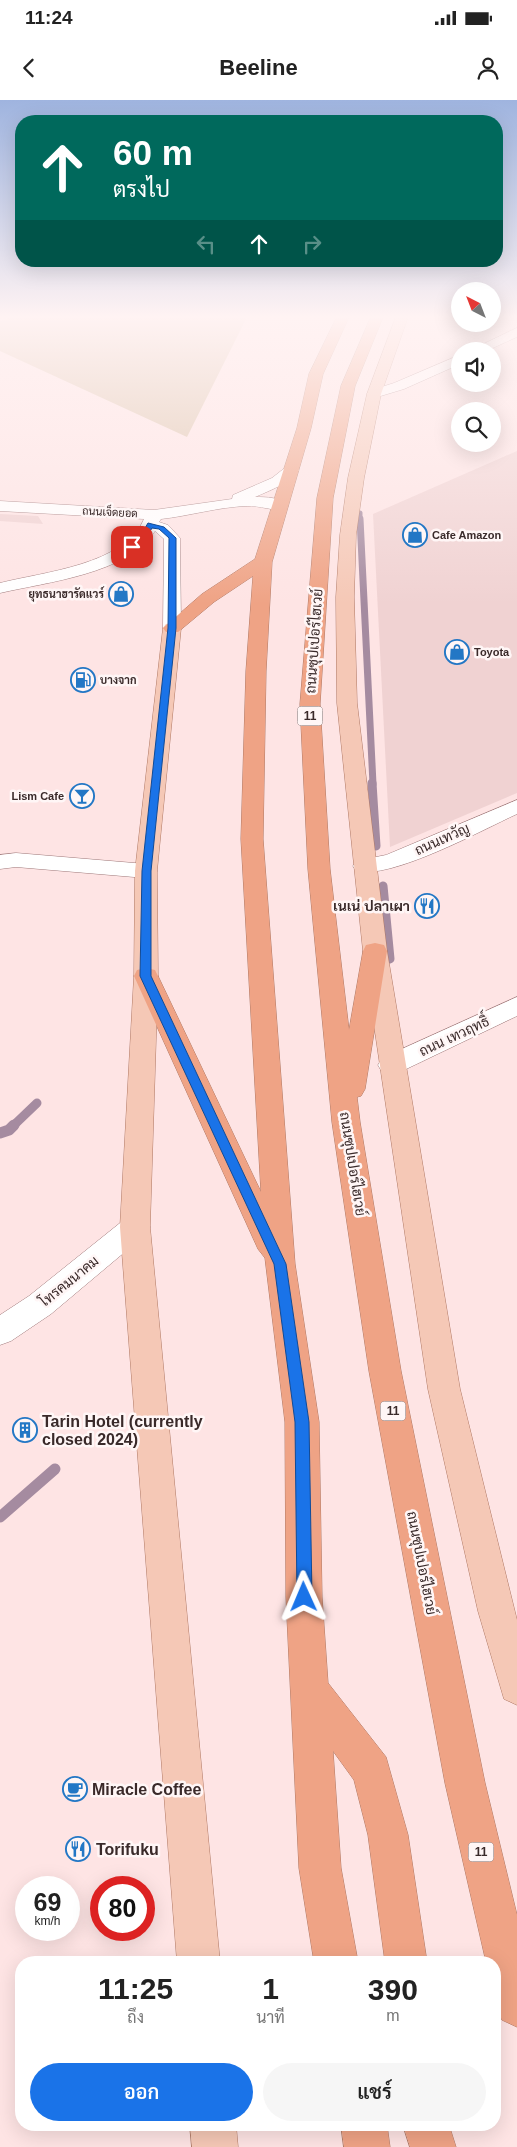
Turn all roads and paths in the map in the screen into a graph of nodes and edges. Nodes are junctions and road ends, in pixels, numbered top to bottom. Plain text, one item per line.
1 (306, 413) edge
2 (343, 413) edge
3 (370, 413) edge
4 (291, 470) junction
5 (219, 505) junction
6 (0, 506) edge
7 (280, 506) junction
8 (152, 520) junction
9 (263, 562) junction
10 (9, 568) dead end
11 (65, 571) junction
12 (0, 588) edge
13 (172, 628) junction
14 (517, 806) edge
15 (0, 862) edge
16 (364, 866) junction
17 (146, 871) junction
18 (375, 950) junction
19 (146, 976) junction
20 (517, 1006) edge
21 (392, 1065) junction
22 (346, 1122) junction
23 (135, 1227) junction
24 (280, 1264) junction
25 (0, 1332) edge
26 (517, 1686) edge
27 (309, 1689) junction
28 (198, 1956) edge
29 (335, 1956) edge
30 (405, 1956) edge
31 (517, 2005) edge
32 (214, 2131) edge
33 (365, 2131) edge
34 (428, 2131) edge
35 (215, 2147) edge
36 (367, 2147) edge
37 (433, 2147) edge

1 - 4 highway
2 - 22 highway, ถนนซุปเปอร์ไฮเวย์ / 11
3 - 16 main road
4 - 5 street, ถนนเจ็ดยอด
4 - 7 highway
5 - 7 street, ถนนเจ็ดยอด
5 - 8 street, ถนนเจ็ดยอด
6 - 8 street, ถนนเจ็ดยอด
7 - 9 highway
8 - 11 street
8 - 13 street
9 - 13 highway
9 - 24 highway
10 - 11 street
11 - 12 street
13 - 17 main road
14 - 16 street, ถนนเทวัญ
15 - 17 street
16 - 18 main road
17 - 19 main road
18 - 21 main road
18 - 22 highway
19 - 23 main road
19 - 24 highway
20 - 21 street, ถนน เทวฤทธิ์
21 - 26 main road
22 - 31 highway, ถนนซุปเปอร์ไฮเวย์ / 11
23 - 25 street, โทรคมนาคม
23 - 28 main road
24 - 27 highway
27 - 29 highway
27 - 30 highway
32 - 35 main road
33 - 36 highway
34 - 37 highway

